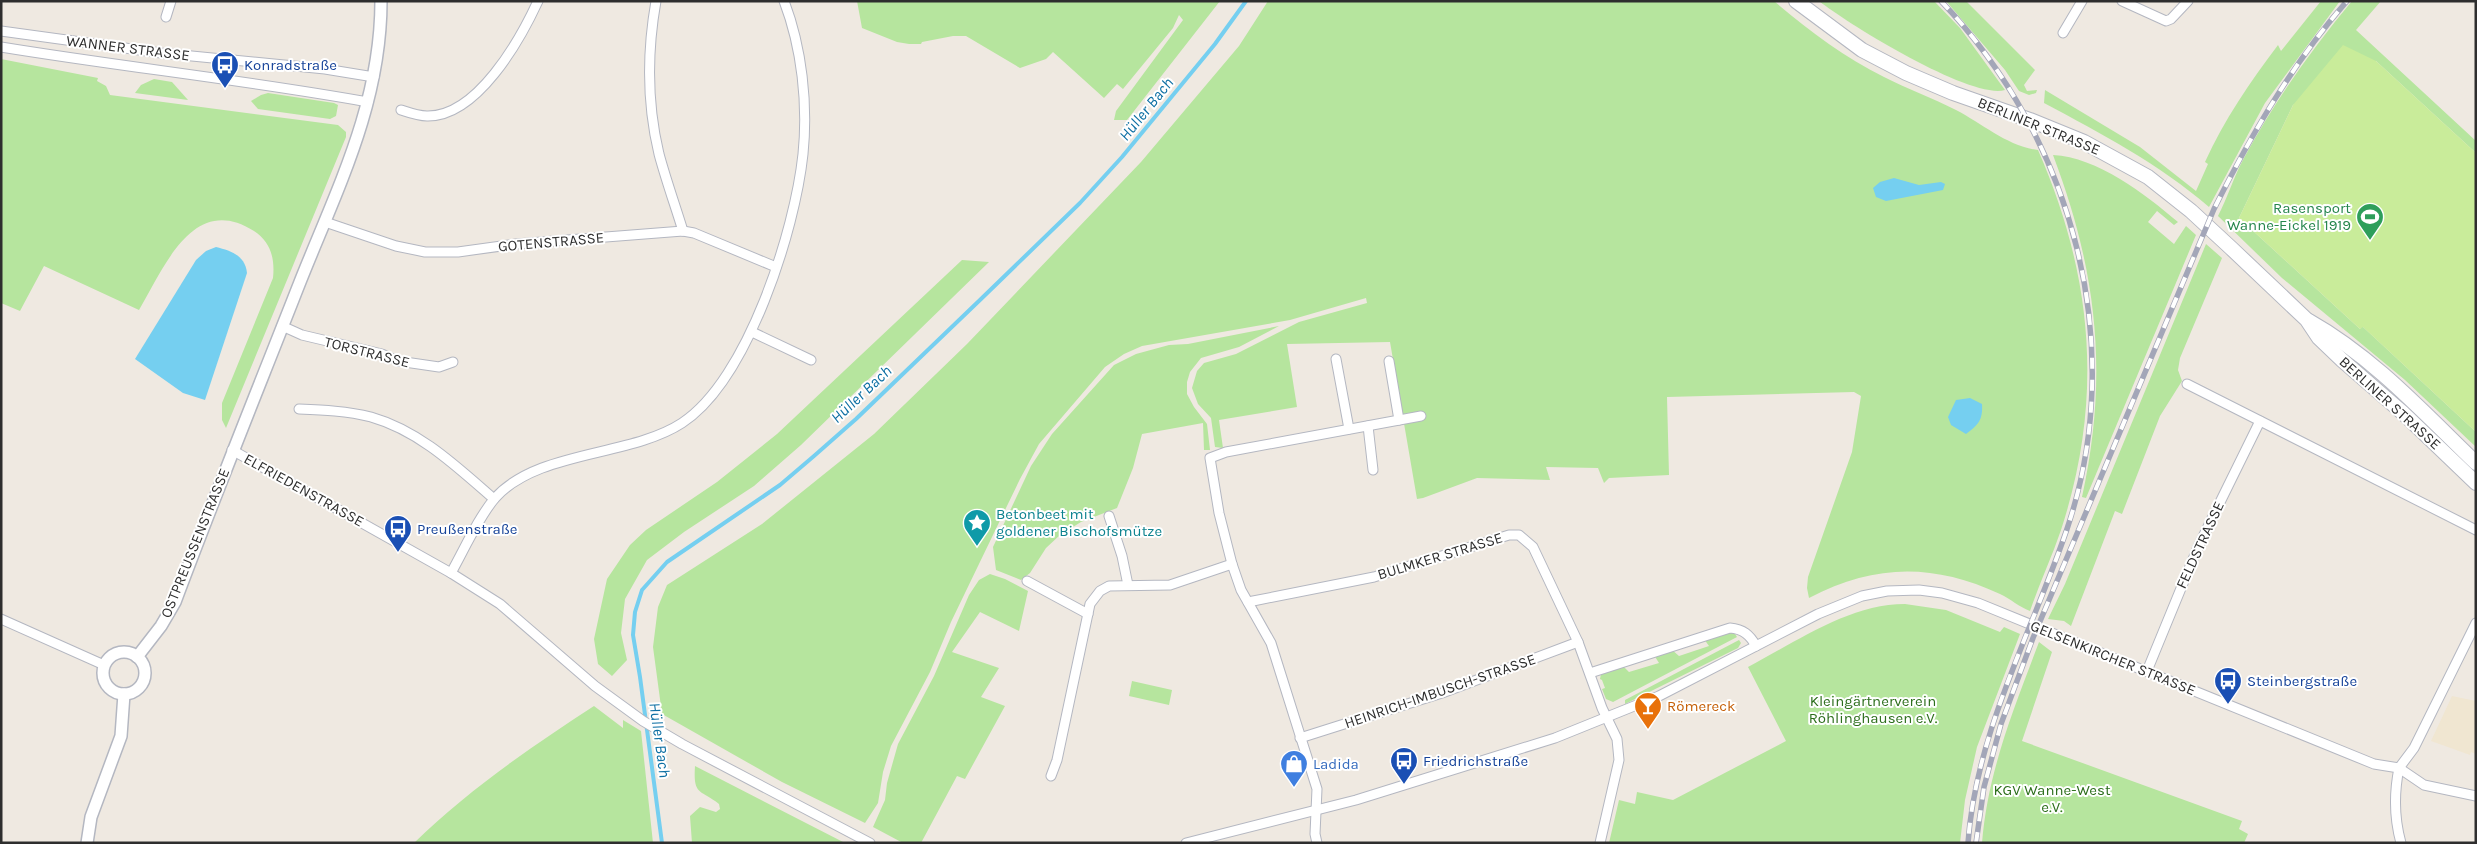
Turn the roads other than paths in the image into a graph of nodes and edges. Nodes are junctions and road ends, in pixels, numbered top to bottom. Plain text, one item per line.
1 (171, 1) edge
2 (381, 1) edge
3 (538, 1) edge
4 (656, 1) edge
5 (784, 1) edge
6 (1796, 1) edge
7 (2082, 1) edge
8 (2122, 1) edge
9 (2188, 1) edge
10 (166, 17) dead end
11 (1, 31) edge
12 (2063, 32) dead end
13 (1, 47) edge
14 (374, 77) junction
15 (368, 102) junction
16 (401, 110) dead end
17 (325, 222) junction
18 (684, 231) junction
19 (776, 267) junction
20 (2307, 320) junction
21 (282, 326) junction
22 (752, 332) junction
23 (1336, 359) dead end
24 (811, 360) dead end
25 (1389, 361) dead end
26 (453, 362) dead end
27 (2187, 384) dead end
28 (298, 409) dead end
29 (1421, 416) dead end
30 (1399, 420) junction
31 (2260, 421) junction
32 (1368, 426) junction
33 (1349, 429) junction
34 (232, 450) junction
35 (2476, 463) edge
36 (1373, 470) dead end
37 (2476, 483) edge
38 (494, 499) junction
39 (1109, 516) dead end
40 (2476, 530) edge
41 (1232, 564) junction
42 (451, 573) junction
43 (1027, 581) dead end
44 (1128, 585) junction
45 (1248, 602) junction
46 (1088, 614) junction
47 (1, 619) edge
48 (2476, 623) edge
49 (1578, 642) junction
50 (1756, 646) junction
51 (137, 657) junction
52 (104, 665) junction
53 (2147, 671) junction
54 (1590, 673) junction
55 (124, 694) junction
56 (1607, 718) junction
57 (1300, 738) junction
58 (2399, 768) junction
59 (1051, 776) dead end
60 (2476, 796) edge
61 (1317, 811) junction
62 (87, 843) edge
63 (870, 843) edge
64 (1186, 843) edge
65 (1317, 843) edge
66 (1600, 843) edge
67 (2401, 843) edge

1 - 10 street
2 - 14 street
3 - 16 street
4 - 18 street
5 - 19 street
6 - 20 main road, BERLINER STRASSE
7 - 12 street
8 - 9 street
11 - 14 street, WANNER STRASSE
13 - 15 street, WANNER STRASSE
14 - 15 street
15 - 17 street
17 - 18 street, GOTENSTRASSE
17 - 21 street
18 - 19 street, GOTENSTRASSE
19 - 22 street
20 - 35 main road, BERLINER STRASSE
20 - 37 main road, BERLINER STRASSE
21 - 26 street, TORSTRASSE
21 - 34 street
22 - 24 street
22 - 38 street
23 - 33 street
25 - 30 street
27 - 31 street
28 - 38 street
29 - 30 street
30 - 32 street
31 - 40 street
31 - 53 street, FELDSTRASSE
32 - 33 street
32 - 36 street
33 - 41 street
34 - 42 street, ELFRIEDENSTRASSE
34 - 51 street, OSTPREUSSENSTRASSE
38 - 42 street
39 - 44 street
41 - 44 street
41 - 45 street
42 - 63 street, ELFRIEDENSTRASSE
43 - 46 street
44 - 46 street
45 - 49 street, BULMKER STRASSE
45 - 57 street
46 - 59 street
47 - 52 street
48 - 58 street
49 - 54 street, BULMKER STRASSE
49 - 57 street, HEINRICH-IMBUSCH-STRASSE
50 - 53 street, GELSENKIRCHER STRASSE
50 - 54 street
50 - 56 street, GELSENKIRCHER STRASSE
51 - 52 street
51 - 55 street
52 - 55 street
53 - 58 street, GELSENKIRCHER STRASSE
54 - 56 street, BULMKER STRASSE
55 - 62 street
56 - 61 street, GELSENKIRCHER STRASSE
56 - 66 street, BULMKER STRASSE
57 - 61 street
58 - 60 street
58 - 67 street
61 - 64 street, GELSENKIRCHER STRASSE
61 - 65 street

